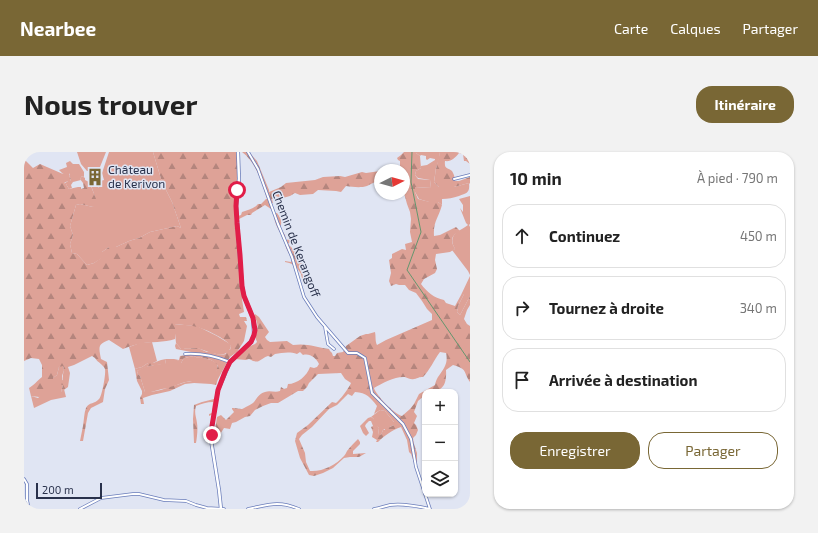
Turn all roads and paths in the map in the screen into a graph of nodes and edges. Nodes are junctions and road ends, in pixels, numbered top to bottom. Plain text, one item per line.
1 (238, 152) edge
2 (248, 152) edge
3 (470, 175) edge
4 (454, 179) dead end
5 (325, 326) junction
6 (334, 349) dead end
7 (185, 354) dead end
8 (230, 362) junction
9 (24, 479) edge
10 (422, 485) edge
11 (426, 497) edge
12 (25, 500) edge
13 (29, 509) edge
14 (80, 509) edge
15 (221, 509) edge
16 (224, 509) edge
17 (248, 509) edge
18 (299, 509) edge
19 (374, 509) edge
20 (430, 509) edge

1 - 8 street
2 - 5 street, Chemin de Kerangoff
3 - 4 street
5 - 6 street
5 - 10 street, Chemin de Kerangoff
7 - 8 street
8 - 15 street
9 - 12 street
11 - 20 street, Chemin de Kerangoff
12 - 13 street
14 - 15 street
15 - 16 street
17 - 18 street
19 - 20 street

